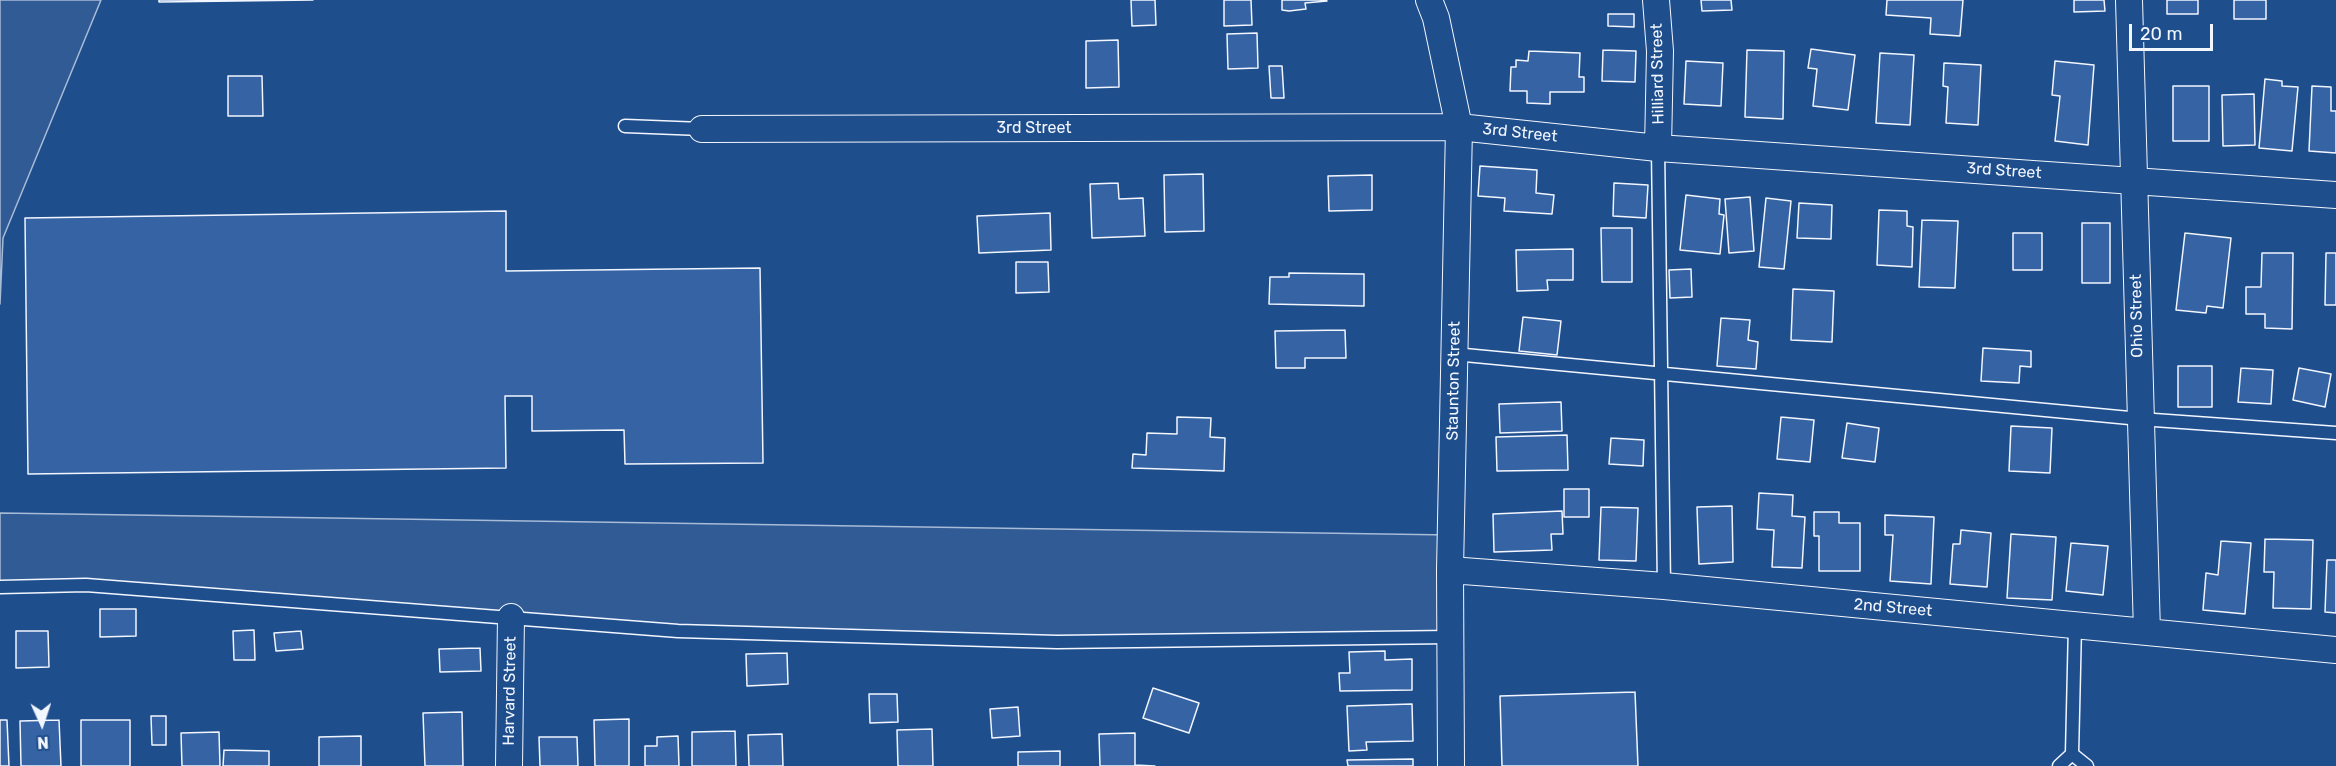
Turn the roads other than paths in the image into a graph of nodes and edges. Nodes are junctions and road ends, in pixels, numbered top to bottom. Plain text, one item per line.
1 (1429, 0) edge
2 (1656, 0) edge
3 (2129, 0) edge
4 (625, 126) dead end
5 (1459, 127) junction
6 (702, 129) joint
7 (1658, 148) junction
8 (2134, 180) junction
9 (2336, 195) edge
10 (1454, 354) junction
11 (1663, 374) junction
12 (2140, 419) junction
13 (2336, 433) edge
14 (1450, 570) junction
15 (1664, 586) junction
16 (0, 587) edge
17 (511, 617) junction
18 (2075, 625) junction
19 (2147, 632) junction
20 (1450, 637) junction
21 (2336, 650) edge
22 (2072, 754) junction
23 (509, 766) edge
24 (1451, 766) edge
25 (2058, 766) edge
26 (2087, 766) edge

1 - 5 street, Staunton Street
2 - 7 street, Hilliard Street
3 - 8 street, Ohio Street
4 - 6 lane
5 - 6 street, 3rd Street
5 - 7 street, 3rd Street
5 - 10 street, Staunton Street
7 - 8 street, 3rd Street
7 - 11 lane
8 - 9 street, 3rd Street
8 - 12 street, Ohio Street
10 - 11 lane
10 - 14 street, Staunton Street
11 - 12 lane
11 - 15 lane
12 - 13 lane
12 - 19 street, Ohio Street
14 - 15 street, 2nd Street
14 - 20 street, Staunton Street
15 - 18 street, 2nd Street
16 - 17 lane
17 - 20 lane
17 - 23 street, Harvard Street
18 - 19 street, 2nd Street
18 - 22 lane
19 - 21 street, 2nd Street
20 - 24 street, Staunton Street
22 - 25 lane
22 - 26 lane

